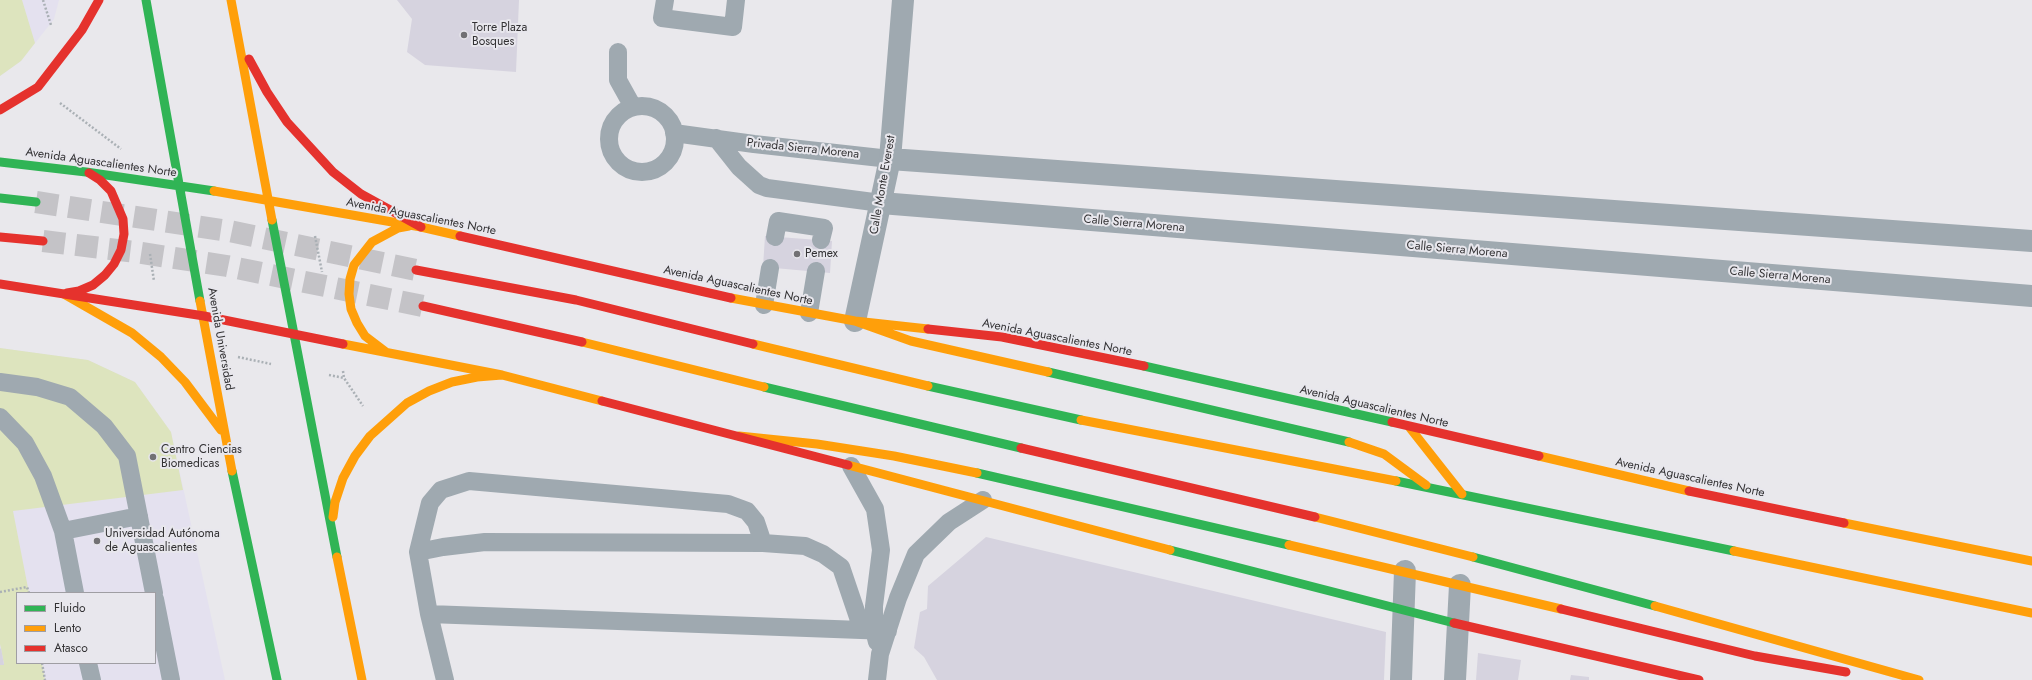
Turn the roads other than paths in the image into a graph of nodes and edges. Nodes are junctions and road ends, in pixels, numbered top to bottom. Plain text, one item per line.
1 (99, 0) edge
2 (146, 0) edge
3 (231, 0) edge
4 (665, 0) edge
5 (736, 0) edge
6 (903, 0) edge
7 (237, 27) junction
8 (618, 52) dead end
9 (633, 107) junction
10 (0, 110) edge
11 (674, 133) junction
12 (716, 138) junction
13 (890, 159) junction
14 (0, 162) edge
15 (86, 172) junction
16 (181, 187) junction
17 (0, 198) edge
18 (270, 200) junction
19 (36, 202) tunnel mouth
20 (881, 203) junction
21 (416, 226) junction
22 (0, 237) edge
23 (775, 237) dead end
24 (821, 240) dead end
25 (43, 241) tunnel mouth
26 (2032, 242) edge
27 (770, 268) dead end
28 (416, 270) tunnel mouth
29 (816, 272) dead end
30 (0, 284) edge
31 (64, 294) junction
32 (2032, 296) edge
33 (764, 305) junction
34 (423, 306) tunnel mouth
35 (809, 312) junction
36 (204, 316) junction
37 (855, 321) junction
38 (293, 335) junction
39 (390, 354) junction
40 (502, 375) junction
41 (0, 382) edge
42 (0, 417) edge
43 (1410, 428) junction
44 (225, 436) junction
45 (739, 436) junction
46 (852, 466) junction
47 (1428, 487) junction
48 (1462, 494) junction
49 (983, 500) junction
50 (139, 516) junction
51 (331, 526) junction
52 (63, 531) junction
53 (763, 543) junction
54 (418, 552) junction
55 (2032, 561) edge
56 (1405, 571) junction
57 (1460, 585) junction
58 (75, 592) edge
59 (154, 592) edge
60 (156, 604) edge
61 (1404, 612) junction
62 (2032, 613) edge
63 (429, 614) junction
64 (1458, 625) junction
65 (875, 630) junction
66 (88, 664) edge
67 (1894, 674) junction
68 (92, 680) edge
69 (171, 680) edge
70 (277, 680) edge
71 (362, 680) edge
72 (445, 680) edge
73 (877, 680) edge
74 (1401, 680) edge
75 (1455, 680) edge
76 (1699, 680) edge
77 (1918, 680) edge

1 - 10 main road
2 - 16 main road, Avenida Universidad
3 - 7 main road
4 - 5 lane
6 - 13 street, Calle Monte Everest
7 - 18 main road
7 - 21 main road
8 - 9 lane
9 - 11 lane
9 - 11 lane
11 - 12 lane, Privada Sierra Morena
12 - 13 lane, Privada Sierra Morena
12 - 20 lane, Privada Sierra Morena
13 - 20 street, Calle Monte Everest
13 - 26 street
14 - 15 main road, Avenida Aguascalientes Norte
15 - 16 main road, Avenida Aguascalientes Norte
15 - 31 main road
16 - 18 main road, Avenida Aguascalientes Norte
16 - 36 main road, Avenida Universidad
17 - 19 main road
18 - 21 main road, Avenida Aguascalientes Norte
18 - 38 main road
20 - 32 street, Calle Sierra Morena
20 - 37 street, Calle Monte Everest
21 - 33 main road, Avenida Aguascalientes Norte
21 - 39 main road
22 - 25 main road
23 - 24 lane
27 - 33 lane
28 - 47 main road
29 - 35 lane
30 - 31 main road
31 - 36 main road
31 - 44 main road
33 - 35 main road, Avenida Aguascalientes Norte
34 - 67 main road
35 - 37 main road, Avenida Aguascalientes Norte
36 - 38 main road
36 - 44 main road, Avenida Universidad
37 - 43 main road, Avenida Aguascalientes Norte
37 - 47 main road
38 - 39 main road
38 - 51 main road
39 - 40 main road
40 - 45 main road
40 - 51 main road
41 - 50 lane
42 - 52 lane
43 - 48 main road
43 - 55 main road, Avenida Aguascalientes Norte
44 - 70 main road, Avenida Universidad
45 - 46 main road
45 - 56 main road
46 - 49 main road
46 - 65 lane
47 - 48 main road
48 - 62 main road
49 - 61 main road
49 - 65 lane
50 - 52 lane
50 - 59 lane
51 - 71 main road
52 - 58 lane
53 - 54 lane
53 - 54 lane
53 - 65 lane
54 - 63 lane
56 - 57 main road
56 - 61 street
57 - 64 street
57 - 67 main road
60 - 69 lane
61 - 64 main road
61 - 74 street
63 - 65 lane
63 - 72 lane
64 - 75 street
64 - 76 main road
65 - 73 lane
66 - 68 lane
67 - 77 main road

